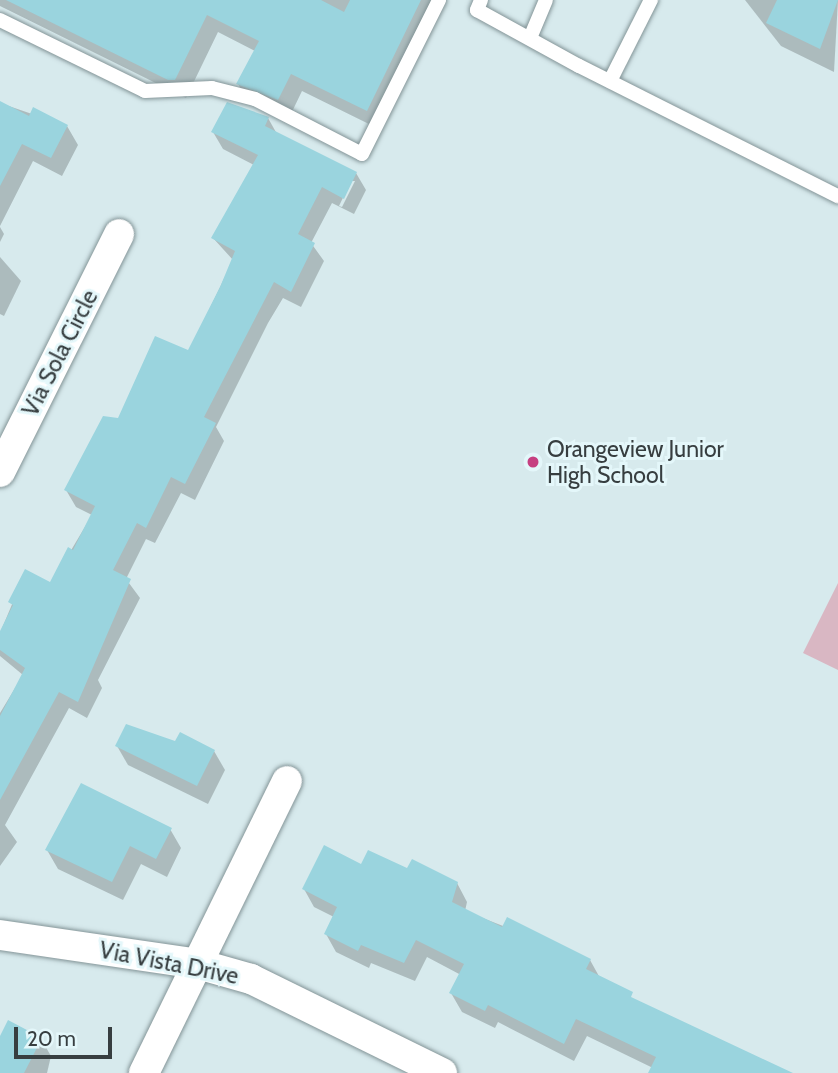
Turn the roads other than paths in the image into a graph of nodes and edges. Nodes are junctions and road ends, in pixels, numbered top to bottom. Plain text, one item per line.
1 (439, 0) edge
2 (481, 0) edge
3 (546, 0) edge
4 (651, 0) edge
5 (0, 20) edge
6 (530, 38) junction
7 (610, 81) junction
8 (836, 191) edge
9 (119, 234) dead end
10 (0, 472) edge
11 (287, 781) dead end
12 (0, 935) edge
13 (198, 964) junction
14 (144, 1073) edge
15 (442, 1073) edge

1 - 5 lane
2 - 6 lane
3 - 6 lane
4 - 7 lane
6 - 7 lane
7 - 8 lane
9 - 10 street, Via Sola Circle
11 - 13 street
12 - 13 street, Via Vista Drive
13 - 14 street
13 - 15 street, Via Vista Drive

